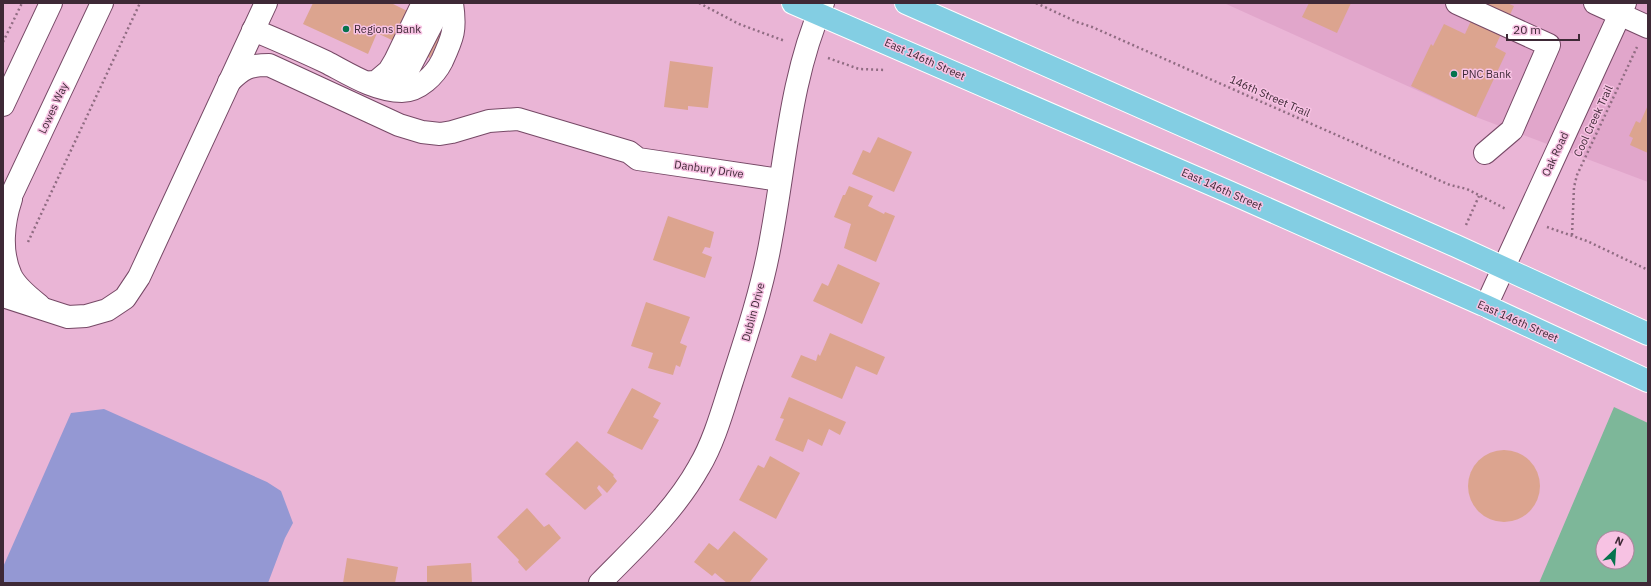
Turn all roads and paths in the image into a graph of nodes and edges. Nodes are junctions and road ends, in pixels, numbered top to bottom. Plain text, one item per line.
1 (22, 3) edge
2 (51, 3) edge
3 (102, 3) edge
4 (140, 3) edge
5 (266, 3) edge
6 (406, 3) edge
7 (423, 3) edge
8 (439, 3) edge
9 (452, 3) edge
10 (700, 3) edge
11 (793, 3) edge
12 (906, 3) edge
13 (1036, 3) edge
14 (1457, 3) edge
15 (1595, 3) edge
16 (821, 8) edge
17 (1622, 9) edge
18 (1646, 26) edge
19 (775, 37) dead end
20 (249, 40) junction
21 (3, 42) edge
22 (347, 72) junction
23 (229, 82) junction
24 (372, 82) junction
25 (3, 106) edge
26 (1485, 153) dead end
27 (780, 180) junction
28 (16, 185) junction
29 (1497, 205) dead end
30 (3, 213) edge
31 (1555, 230) dead end
32 (1572, 235) junction
33 (1503, 268) junction
34 (1648, 270) edge
35 (11, 277) junction
36 (3, 296) edge
37 (1486, 306) junction
38 (46, 311) junction
39 (1648, 334) edge
40 (1648, 381) edge
41 (600, 583) edge

1 - 21 path
2 - 25 street
3 - 28 street, Lowes Way
4 - 35 path
5 - 20 street
6 - 22 street
7 - 24 street
8 - 24 street
9 - 24 street
10 - 19 path
11 - 16 main road, East 146th Street
12 - 33 main road
13 - 29 path, 146th Street Trail
14 - 26 street
15 - 17 street
16 - 27 street, Dublin Drive
16 - 37 main road, East 146th Street
17 - 18 street
17 - 33 street, Oak Road
18 - 32 path, Cool Creek Trail
20 - 22 street
20 - 23 street
22 - 24 street
23 - 27 street, Danbury Drive
23 - 38 street
27 - 41 street, Dublin Drive
28 - 30 street, Lowes Way
28 - 35 street
31 - 32 path
32 - 34 path
33 - 37 street, Oak Road
33 - 39 main road
35 - 38 street
36 - 38 street
37 - 40 main road, East 146th Street

